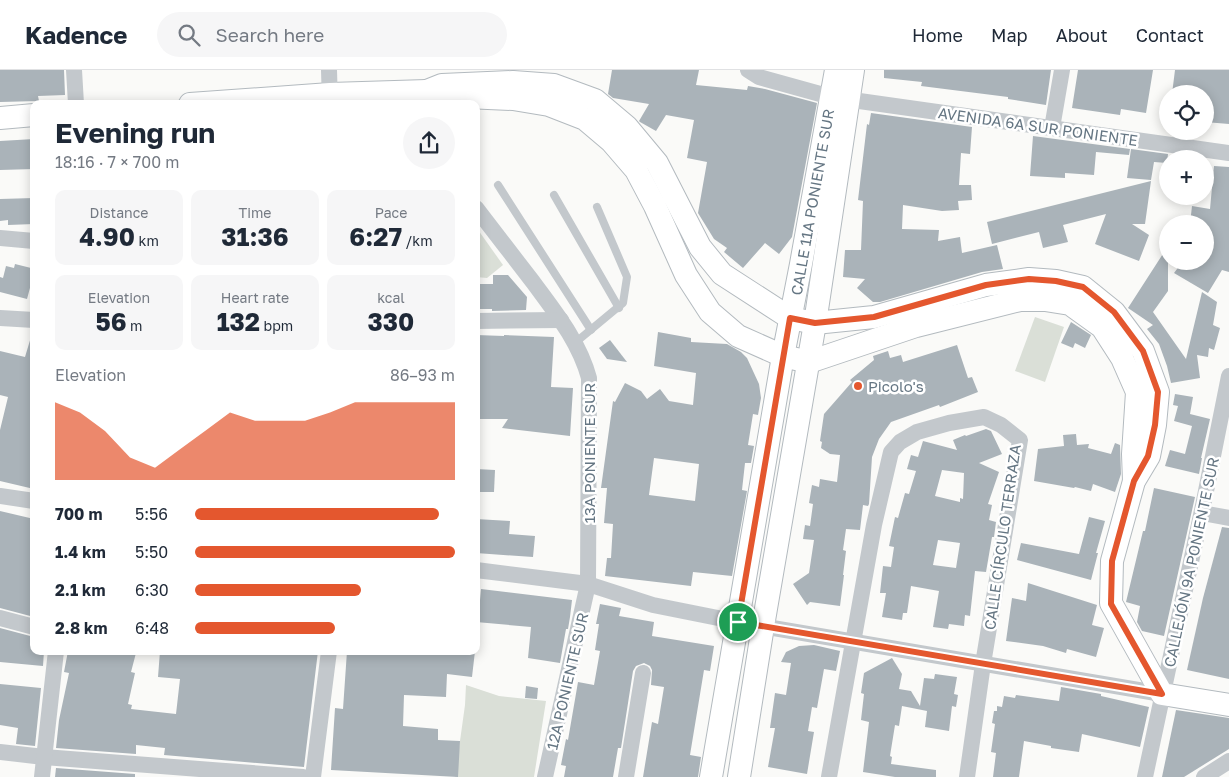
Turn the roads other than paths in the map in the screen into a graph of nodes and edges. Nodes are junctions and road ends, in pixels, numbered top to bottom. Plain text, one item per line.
1 (74, 70) edge
2 (329, 70) edge
3 (748, 70) edge
4 (836, 70) edge
5 (853, 70) edge
6 (1062, 70) edge
7 (439, 89) edge
8 (839, 98) junction
9 (330, 99) edge
10 (76, 100) edge
11 (302, 100) edge
12 (30, 115) edge
13 (0, 118) edge
14 (1052, 128) junction
15 (1229, 153) edge
16 (498, 185) dead end
17 (554, 195) dead end
18 (597, 207) dead end
19 (480, 213) edge
20 (0, 238) edge
21 (30, 241) edge
22 (619, 308) junction
23 (0, 318) edge
24 (790, 318) junction
25 (30, 320) edge
26 (561, 320) junction
27 (480, 321) edge
28 (815, 323) junction
29 (591, 330) junction
30 (576, 342) junction
31 (783, 356) junction
32 (809, 362) junction
33 (1229, 376) edge
34 (1134, 481) junction
35 (0, 496) edge
36 (30, 500) edge
37 (1202, 513) junction
38 (1229, 518) edge
39 (480, 570) edge
40 (588, 584) junction
41 (0, 618) edge
42 (738, 622) junction
43 (30, 626) edge
44 (763, 626) junction
45 (854, 642) junction
46 (56, 655) edge
47 (328, 655) edge
48 (983, 664) junction
49 (643, 673) dead end
50 (1162, 694) junction
51 (1229, 705) edge
52 (0, 752) edge
53 (44, 757) junction
54 (1229, 761) edge
55 (198, 773) edge
56 (42, 777) edge
57 (303, 777) edge
58 (313, 777) edge
59 (545, 777) edge
60 (626, 777) edge
61 (711, 777) edge
62 (739, 777) edge
63 (829, 777) edge
64 (968, 777) edge
65 (1145, 777) edge
66 (1204, 777) edge

1 - 10 street
2 - 9 street
3 - 8 street, AVENIDA 6A SUR PONIENTE
4 - 8 main road, CALLE 11A PONIENTE SUR
5 - 8 main road, CALLE 11A PONIENTE SUR
6 - 14 street
7 - 9 main road
7 - 24 main road
7 - 31 main road
8 - 14 street, AVENIDA 6A SUR PONIENTE
8 - 24 main road, CALLE 11A PONIENTE SUR
8 - 28 main road, CALLE 11A PONIENTE SUR
9 - 11 main road
12 - 13 main road
14 - 15 street, AVENIDA 6A SUR PONIENTE
16 - 29 lane
17 - 22 lane
18 - 22 lane
19 - 26 street, 13A PONIENTE SUR
20 - 21 street
22 - 29 lane
23 - 25 street
24 - 28 main road
24 - 31 main road, CALLE 11A PONIENTE SUR
26 - 27 street
26 - 30 street, 13A PONIENTE SUR
28 - 32 main road, CALLE 11A PONIENTE SUR
28 - 34 main road
29 - 30 lane
30 - 40 street, 13A PONIENTE SUR
31 - 32 main road
31 - 42 main road, CALLE 11A PONIENTE SUR
32 - 34 main road
32 - 44 main road, CALLE 11A PONIENTE SUR
33 - 37 street, CALLEJÓN 9A PONIENTE SUR
34 - 50 main road
35 - 36 street
37 - 38 street
37 - 50 street, CALLEJÓN 9A PONIENTE SUR
39 - 40 street
40 - 42 street
40 - 59 street, 12A PONIENTE SUR
41 - 43 street
42 - 44 street
42 - 61 main road, CALLE 11A PONIENTE SUR
44 - 45 street
44 - 62 main road, CALLE 11A PONIENTE SUR
45 - 48 street
45 - 48 street, CALLE CÍRCULO TERRAZA
45 - 63 street, CALLE CÍRCULO TERRAZA
46 - 53 street
47 - 58 street
48 - 50 street
48 - 64 street, CALLE CÍRCULO TERRAZA
49 - 60 street
50 - 51 main road
50 - 65 street, CALLEJÓN 9A PONIENTE SUR
52 - 53 street
53 - 55 street
53 - 56 street
54 - 66 street
55 - 57 street

